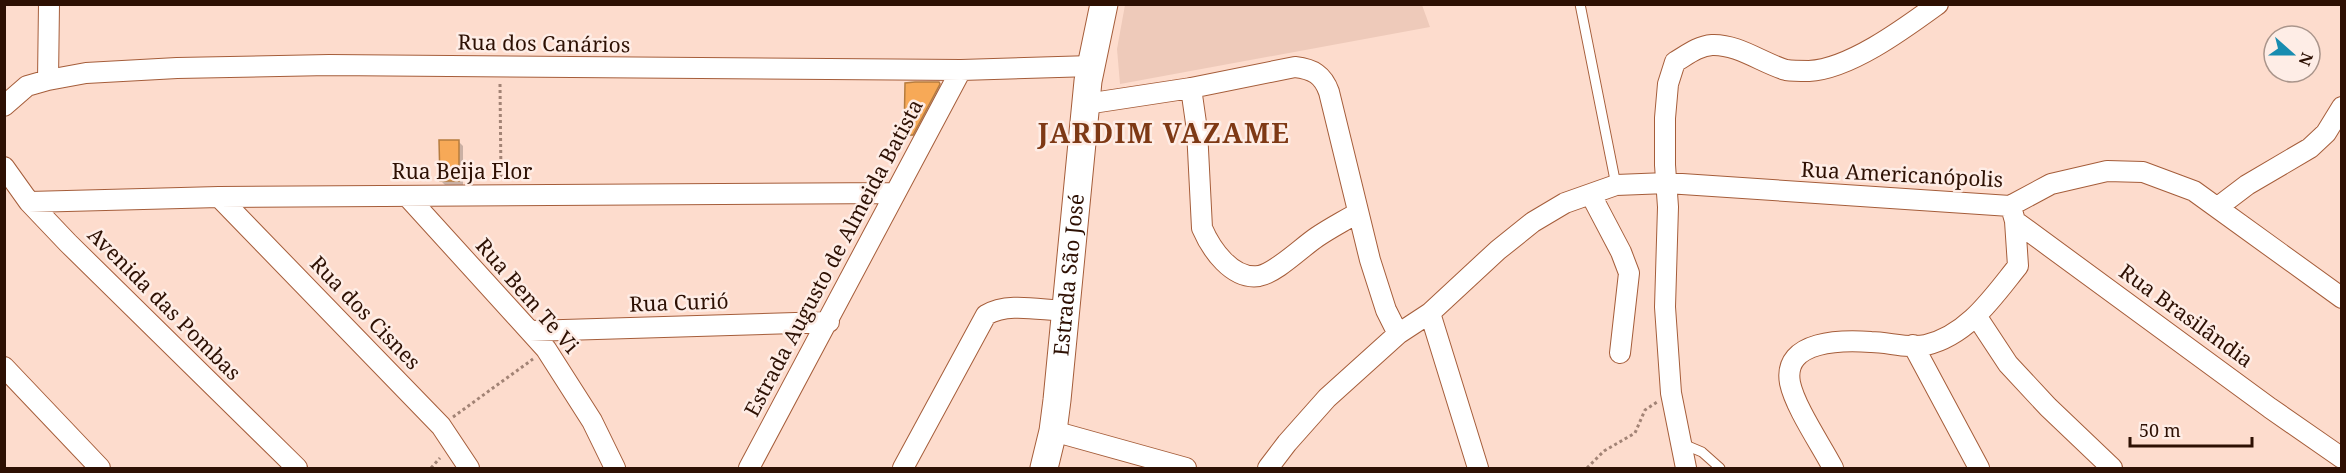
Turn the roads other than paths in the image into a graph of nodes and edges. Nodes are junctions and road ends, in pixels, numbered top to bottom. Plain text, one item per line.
1 (49, 4) edge
2 (1088, 4) edge
3 (1104, 4) edge
4 (1580, 4) edge
5 (1938, 4) edge
6 (961, 70) junction
7 (1087, 79) junction
8 (48, 80) junction
9 (1191, 88) junction
10 (4, 106) edge
11 (2342, 107) edge
12 (4, 167) edge
13 (1626, 183) junction
14 (1667, 183) junction
15 (895, 193) junction
16 (1591, 195) junction
17 (408, 196) junction
18 (219, 197) junction
19 (29, 202) junction
20 (2218, 207) junction
21 (1357, 213) junction
22 (2013, 213) junction
23 (2342, 298) edge
24 (1065, 311) junction
25 (1430, 313) junction
26 (1977, 317) junction
27 (829, 322) junction
28 (530, 331) junction
29 (1398, 334) junction
30 (1913, 345) junction
31 (1620, 353) dead end
32 (4, 367) edge
33 (1053, 431) junction
34 (1681, 443) junction
35 (2342, 458) edge
36 (100, 468) edge
37 (297, 468) edge
38 (469, 468) edge
39 (615, 468) edge
40 (749, 468) edge
41 (903, 468) edge
42 (1044, 468) edge
43 (1186, 468) edge
44 (1268, 468) edge
45 (1478, 468) edge
46 (1686, 468) edge
47 (1720, 468) edge
48 (1833, 468) edge
49 (1979, 468) edge
50 (2112, 468) edge

1 - 8 street
2 - 7 street, Estrada São José
3 - 7 street, Estrada São José
4 - 13 lane
5 - 14 street
6 - 7 street, Rua dos Canários
6 - 8 street, Rua dos Canários
6 - 15 street, Estrada Augusto de Almeida Batista
7 - 9 street, Rua dos Canários
7 - 24 street, Estrada São José
8 - 10 street, Rua dos Canários
9 - 21 street, Rua dos Canários
9 - 21 street
11 - 20 street
12 - 19 street, Avenida das Pombas
13 - 14 street, Rua Americanópolis
13 - 16 street
14 - 22 street, Rua Americanópolis
14 - 34 street
15 - 17 street, Rua Beija Flor
15 - 27 street, Estrada Augusto de Almeida Batista
16 - 25 street
16 - 31 street
17 - 18 street, Rua Beija Flor
17 - 28 street, Rua Bem Te Vi
18 - 19 street, Rua Beija Flor
18 - 38 street, Rua dos Cisnes
19 - 37 street, Avenida das Pombas
20 - 22 street, Rua Americanópolis
20 - 23 street, Rua Americanópolis
21 - 29 street
22 - 26 street
22 - 35 street, Rua Brasilândia
24 - 33 street, Estrada São José
24 - 41 street
25 - 29 street
25 - 45 street
26 - 30 street
26 - 50 street
27 - 28 street, Rua Curió
27 - 40 street, Estrada Augusto de Almeida Batista
28 - 39 street, Rua Bem Te Vi
29 - 44 street
30 - 48 street
30 - 49 street
32 - 36 street
33 - 42 street, Estrada São José
33 - 43 street
34 - 46 street
34 - 47 lane

